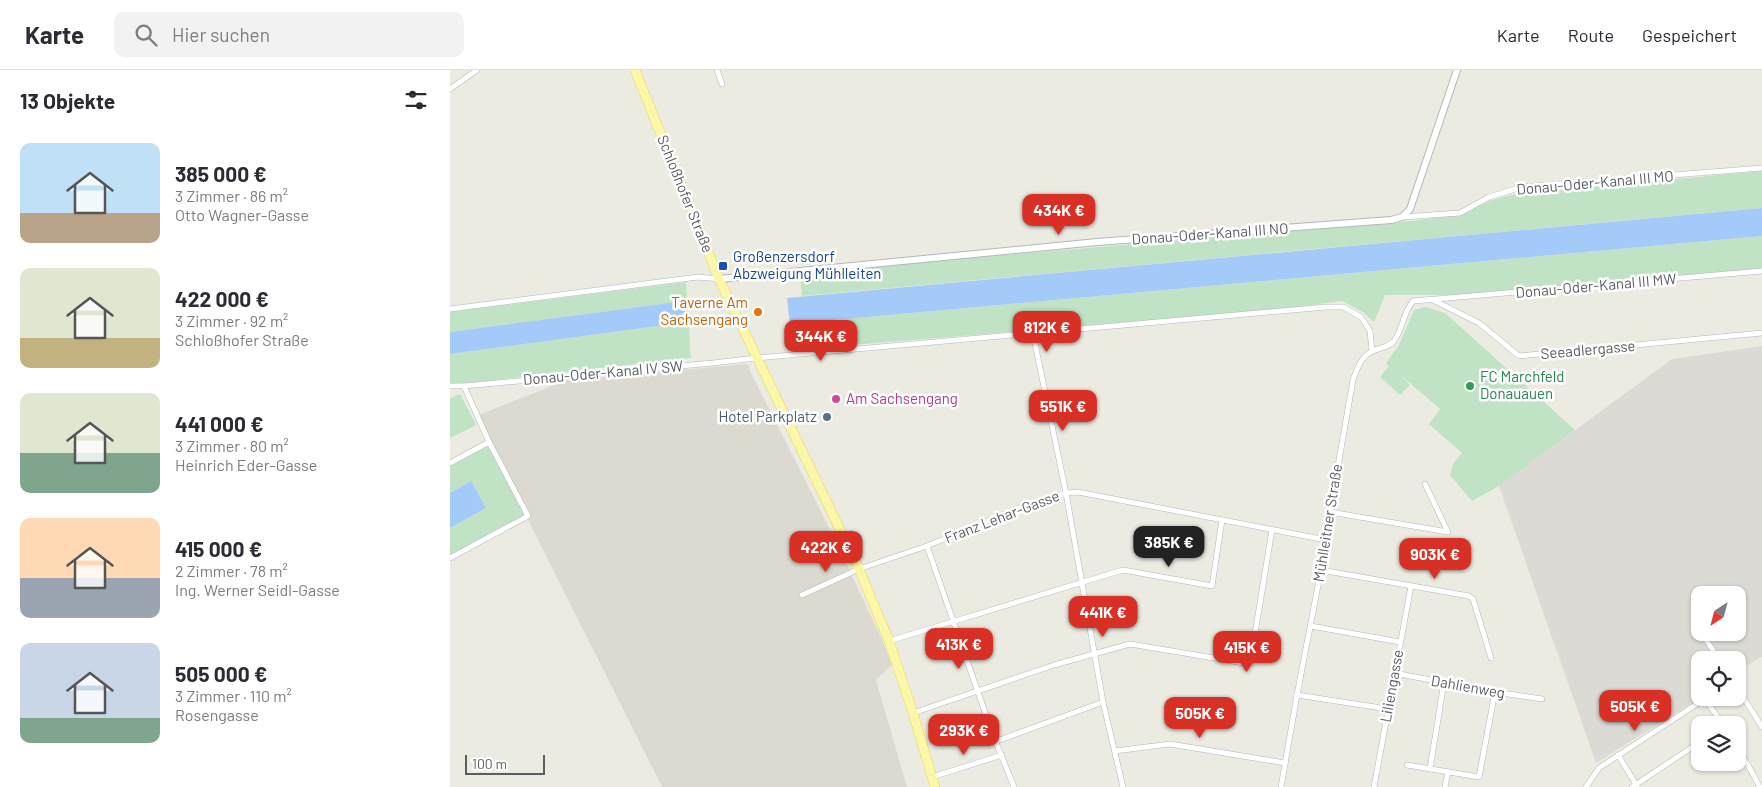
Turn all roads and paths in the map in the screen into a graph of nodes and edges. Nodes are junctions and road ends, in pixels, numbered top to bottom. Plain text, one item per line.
1 (477, 70) edge
2 (635, 70) edge
3 (717, 70) edge
4 (1457, 70) edge
5 (722, 84) dead end
6 (450, 89) edge
7 (1762, 168) edge
8 (1402, 217) junction
9 (1762, 271) edge
10 (719, 279) junction
11 (1430, 298) junction
12 (450, 309) edge
13 (1034, 334) junction
14 (1762, 334) edge
15 (1372, 351) junction
16 (756, 358) junction
17 (450, 386) edge
18 (464, 386) junction
19 (490, 442) junction
20 (450, 463) edge
21 (1425, 484) dead end
22 (1066, 493) junction
23 (1330, 512) junction
24 (1222, 520) junction
25 (1272, 530) junction
26 (1326, 540) junction
27 (927, 546) junction
28 (450, 558) edge
29 (859, 569) junction
30 (1321, 570) junction
31 (1082, 581) junction
32 (1411, 586) junction
33 (802, 595) dead end
34 (954, 621) junction
35 (1311, 626) junction
36 (889, 641) junction
37 (1400, 642) junction
38 (1095, 652) junction
39 (1492, 658) dead end
40 (1394, 673) junction
41 (1444, 682) junction
42 (978, 692) junction
43 (1495, 692) junction
44 (1297, 695) junction
45 (1542, 699) dead end
46 (1103, 702) junction
47 (1746, 702) edge
48 (1694, 706) edge
49 (1388, 709) junction
50 (913, 713) junction
51 (1762, 727) edge
52 (997, 741) junction
53 (1691, 748) edge
54 (1115, 751) junction
55 (1002, 755) junction
56 (1618, 755) junction
57 (1746, 762) edge
58 (1286, 763) junction
59 (1406, 765) dead end
60 (1430, 769) junction
61 (1448, 772) junction
62 (932, 777) junction
63 (1635, 786) edge
64 (935, 787) edge
65 (1014, 787) edge
66 (1123, 787) edge
67 (1281, 787) edge
68 (1374, 787) edge
69 (1445, 787) edge
70 (1586, 787) edge
71 (1760, 787) edge

1 - 6 street
2 - 10 main road, Schloßhofer Straße
3 - 5 street
4 - 8 street
7 - 8 street, Donau-Oder-Kanal III MO
8 - 10 street, Donau-Oder-Kanal III NO
9 - 11 street, Donau-Oder-Kanal III MW
10 - 12 street
10 - 16 main road, Schloßhofer Straße
11 - 14 street, Seeadlergasse
11 - 15 street, Mühlleitner Straße
13 - 15 street, Donau-Oder-Kanal IV SW
13 - 16 street, Donau-Oder-Kanal IV SW
13 - 22 street
15 - 23 street, Mühlleitner Straße
16 - 18 street, Donau-Oder-Kanal IV SW
16 - 29 main road, Schloßhofer Straße
17 - 18 street, Donau-Oder-Kanal IV SW
18 - 19 street
19 - 20 street
19 - 28 street
21 - 23 street
22 - 24 street, Franz Lehar-Gasse
22 - 27 street, Franz Lehar-Gasse
22 - 31 street
23 - 26 street, Mühlleitner Straße
24 - 25 street, Franz Lehar-Gasse
24 - 31 street
25 - 26 street, Franz Lehar-Gasse
25 - 38 street
26 - 30 street, Mühlleitner Straße
27 - 29 street, Franz Lehar-Gasse
27 - 34 street
29 - 33 street, Franz Lehar-Gasse
29 - 36 main road, Schloßhofer Straße
30 - 32 street
30 - 35 street, Mühlleitner Straße
31 - 34 street
31 - 38 street
32 - 37 street, Liliengasse
32 - 39 street
34 - 36 street
34 - 42 street
35 - 37 street
35 - 44 street, Mühlleitner Straße
36 - 50 main road, Schloßhofer Straße
37 - 40 street, Liliengasse
38 - 42 street
38 - 46 street
40 - 41 street, Dahlienweg
40 - 49 street, Liliengasse
41 - 43 street, Dahlienweg
41 - 60 street
42 - 50 street
42 - 52 street
43 - 45 street, Dahlienweg
43 - 61 street
44 - 49 street
44 - 58 street, Mühlleitner Straße
46 - 52 street
46 - 54 street
47 - 51 street
48 - 56 street
49 - 68 street, Liliengasse
50 - 62 main road, Schloßhofer Straße
52 - 55 street
53 - 63 street
54 - 58 street
54 - 66 street
55 - 62 street
55 - 65 street
56 - 63 street
56 - 70 street
57 - 71 street
58 - 67 street, Mühlleitner Straße
59 - 60 street
60 - 61 street
61 - 69 street
62 - 64 main road, Schloßhofer Straße

